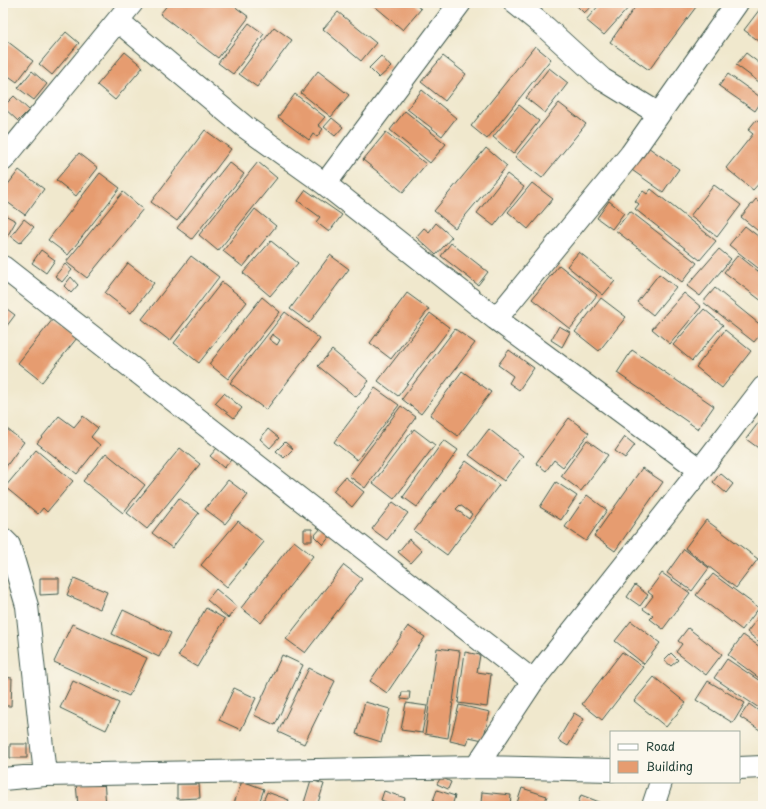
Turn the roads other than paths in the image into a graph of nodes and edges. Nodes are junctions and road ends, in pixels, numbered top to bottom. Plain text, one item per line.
1 (132, 3) edge
2 (460, 3) edge
3 (515, 3) edge
4 (737, 3) edge
5 (118, 21) junction
6 (659, 114) junction
7 (3, 160) edge
8 (325, 184) junction
9 (3, 267) edge
10 (496, 319) junction
11 (763, 388) edge
12 (700, 470) junction
13 (5, 543) edge
14 (533, 681) junction
15 (476, 767) junction
16 (763, 767) edge
17 (740, 768) edge
18 (610, 770) edge
19 (45, 775) junction
20 (3, 779) edge
21 (661, 783) edge
22 (653, 806) edge

1 - 5 street
2 - 8 street
3 - 6 street
4 - 6 street
5 - 7 street
5 - 8 street
6 - 10 street
8 - 10 street
9 - 14 street
10 - 12 street
11 - 12 street
12 - 14 street
13 - 19 street
14 - 15 street
15 - 18 street
15 - 19 street
16 - 17 street
19 - 20 street
21 - 22 street

